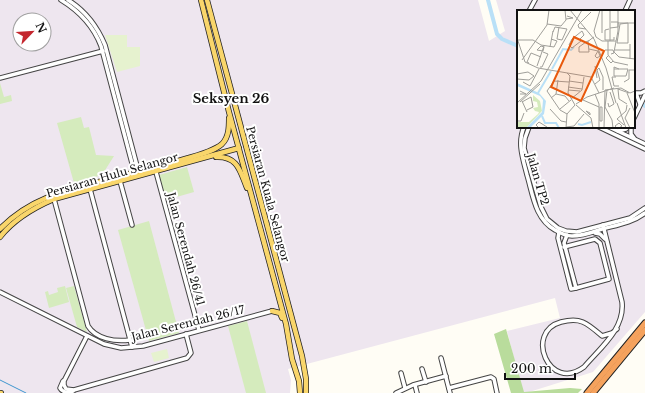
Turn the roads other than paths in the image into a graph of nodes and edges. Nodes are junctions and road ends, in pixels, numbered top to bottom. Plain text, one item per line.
1 (60, 0) edge
2 (68, 0) edge
3 (202, 0) edge
4 (207, 0) edge
5 (534, 0) edge
6 (630, 0) edge
7 (77, 6) junction
8 (75, 10) junction
9 (529, 10) edge
10 (625, 10) edge
11 (217, 39) junction
12 (104, 51) junction
13 (0, 78) edge
14 (645, 91) edge
15 (635, 93) edge
16 (644, 96) edge
17 (640, 104) junction
18 (229, 112) junction
19 (635, 116) edge
20 (524, 128) edge
21 (529, 128) edge
22 (601, 128) edge
23 (611, 128) edge
24 (628, 128) edge
25 (629, 128) edge
26 (629, 128) edge
27 (617, 131) junction
28 (625, 137) junction
29 (636, 140) junction
30 (645, 144) edge
31 (239, 148) junction
32 (645, 149) edge
33 (210, 157) junction
34 (142, 171) junction
35 (156, 172) junction
36 (131, 173) junction
37 (120, 181) junction
38 (90, 189) junction
39 (54, 200) junction
40 (255, 208) junction
41 (645, 208) edge
42 (645, 213) edge
43 (132, 225) dead end
44 (616, 225) junction
45 (602, 227) junction
46 (0, 229) edge
47 (559, 232) junction
48 (592, 232) junction
49 (567, 235) junction
50 (0, 237) edge
51 (606, 239) junction
52 (563, 247) junction
53 (0, 292) edge
54 (280, 298) junction
55 (272, 310) junction
56 (645, 323) edge
57 (617, 329) junction
58 (198, 330) junction
59 (645, 330) edge
60 (186, 334) junction
61 (87, 336) junction
62 (602, 336) junction
63 (130, 340) junction
64 (602, 346) junction
65 (132, 347) junction
66 (441, 358) dead end
67 (292, 359) junction
68 (422, 369) dead end
69 (401, 373) dead end
70 (446, 376) junction
71 (64, 381) junction
72 (426, 382) junction
73 (415, 385) junction
74 (405, 388) junction
75 (449, 388) junction
76 (74, 390) junction
77 (300, 393) edge
78 (306, 393) edge
79 (396, 393) edge
80 (417, 393) edge
81 (450, 393) edge
82 (497, 393) edge
83 (587, 393) edge
84 (593, 393) edge

1 - 8 street
2 - 7 street
3 - 18 main road, Persiaran Kuala Selangor
4 - 11 main road, Persiaran Kuala Selangor
5 - 9 street
6 - 10 street
7 - 8 street
7 - 12 street
8 - 12 street
11 - 31 main road
11 - 78 main road, Persiaran Kuala Selangor
12 - 13 street
12 - 34 street
12 - 36 street
14 - 15 street
15 - 16 street
15 - 17 street
16 - 17 street
17 - 19 street
18 - 31 main road, Persiaran Kuala Selangor
18 - 34 main road, Persiaran Hulu Selangor
20 - 47 street, Jalan TP2
21 - 45 street, Jalan TP2
22 - 28 street
23 - 27 street
24 - 27 street
25 - 28 street
26 - 29 street
27 - 28 street
28 - 29 street
28 - 32 street
29 - 30 street
31 - 33 main road, Persiaran Hulu Selangor
31 - 40 main road, Persiaran Kuala Selangor
33 - 35 main road, Persiaran Hulu Selangor
33 - 40 main road
34 - 36 main road, Persiaran Hulu Selangor
35 - 37 main road, Persiaran Hulu Selangor
35 - 58 street, Jalan Serendah 26/41
36 - 46 main road, Persiaran Hulu Selangor
37 - 38 main road, Persiaran Hulu Selangor
37 - 43 street
38 - 39 main road, Persiaran Hulu Selangor
38 - 63 street
39 - 50 main road, Persiaran Hulu Selangor
39 - 63 street
40 - 54 main road, Persiaran Kuala Selangor
41 - 45 street, Jalan TP2
42 - 44 street, Jalan TP2
44 - 45 street, Jalan TP2
44 - 51 street
45 - 48 street, Jalan TP2
45 - 51 street
47 - 49 street, Jalan TP2
47 - 52 street
48 - 49 street, Jalan TP2
48 - 51 street
49 - 52 street
51 - 57 street
52 - 52 street
53 - 61 street, Jalan Serendah 26/17
54 - 55 main road
54 - 67 main road, Persiaran Kuala Selangor
55 - 58 street, Jalan Serendah 26/17
55 - 67 main road
56 - 83 highway
57 - 62 street
57 - 64 street
58 - 60 street, Jalan Serendah 26/17
59 - 84 highway
60 - 65 street, Jalan Serendah 26/17
60 - 76 street
61 - 65 street, Jalan Serendah 26/17
61 - 71 street
62 - 64 street
62 - 64 street
63 - 65 street
66 - 70 street
67 - 77 main road, Persiaran Kuala Selangor
68 - 72 street
69 - 74 street
70 - 72 street
70 - 75 street
71 - 76 street
71 - 76 street
72 - 73 street
73 - 74 street
73 - 80 street
74 - 79 street
75 - 81 street
75 - 82 street

